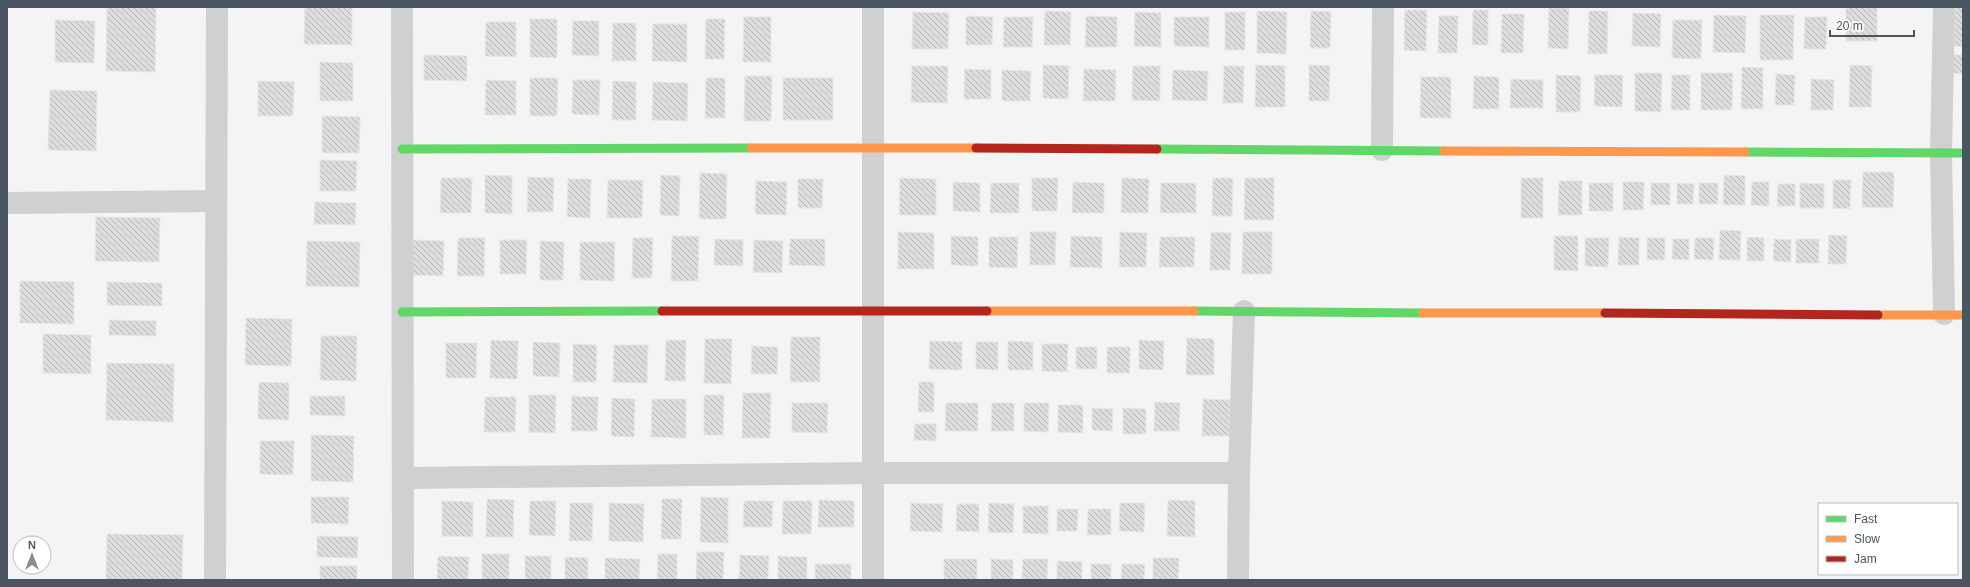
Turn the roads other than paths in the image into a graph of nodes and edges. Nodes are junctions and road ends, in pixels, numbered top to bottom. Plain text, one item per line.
1 (217, 7) edge
2 (402, 7) edge
3 (873, 7) edge
4 (1383, 7) edge
5 (1944, 7) edge
6 (873, 148) junction
7 (402, 149) junction
8 (1382, 150) junction
9 (1941, 153) junction
10 (1963, 153) edge
11 (216, 201) junction
12 (7, 204) edge
13 (873, 310) junction
14 (1244, 311) junction
15 (402, 312) junction
16 (1953, 315) edge
17 (873, 472) junction
18 (1239, 472) junction
19 (403, 478) junction
20 (215, 580) edge
21 (403, 580) edge
22 (873, 580) edge
23 (1238, 580) edge

1 - 11 street
2 - 7 street
3 - 6 street
4 - 8 street
5 - 9 street
6 - 7 street
6 - 8 street
6 - 13 street
7 - 15 street
8 - 9 street
9 - 10 street
9 - 16 street
11 - 12 street
11 - 20 street
13 - 14 street
13 - 15 street
13 - 17 street
14 - 16 street
14 - 18 street
15 - 19 street
17 - 18 street
17 - 19 street
17 - 22 street
18 - 23 street
19 - 21 street

